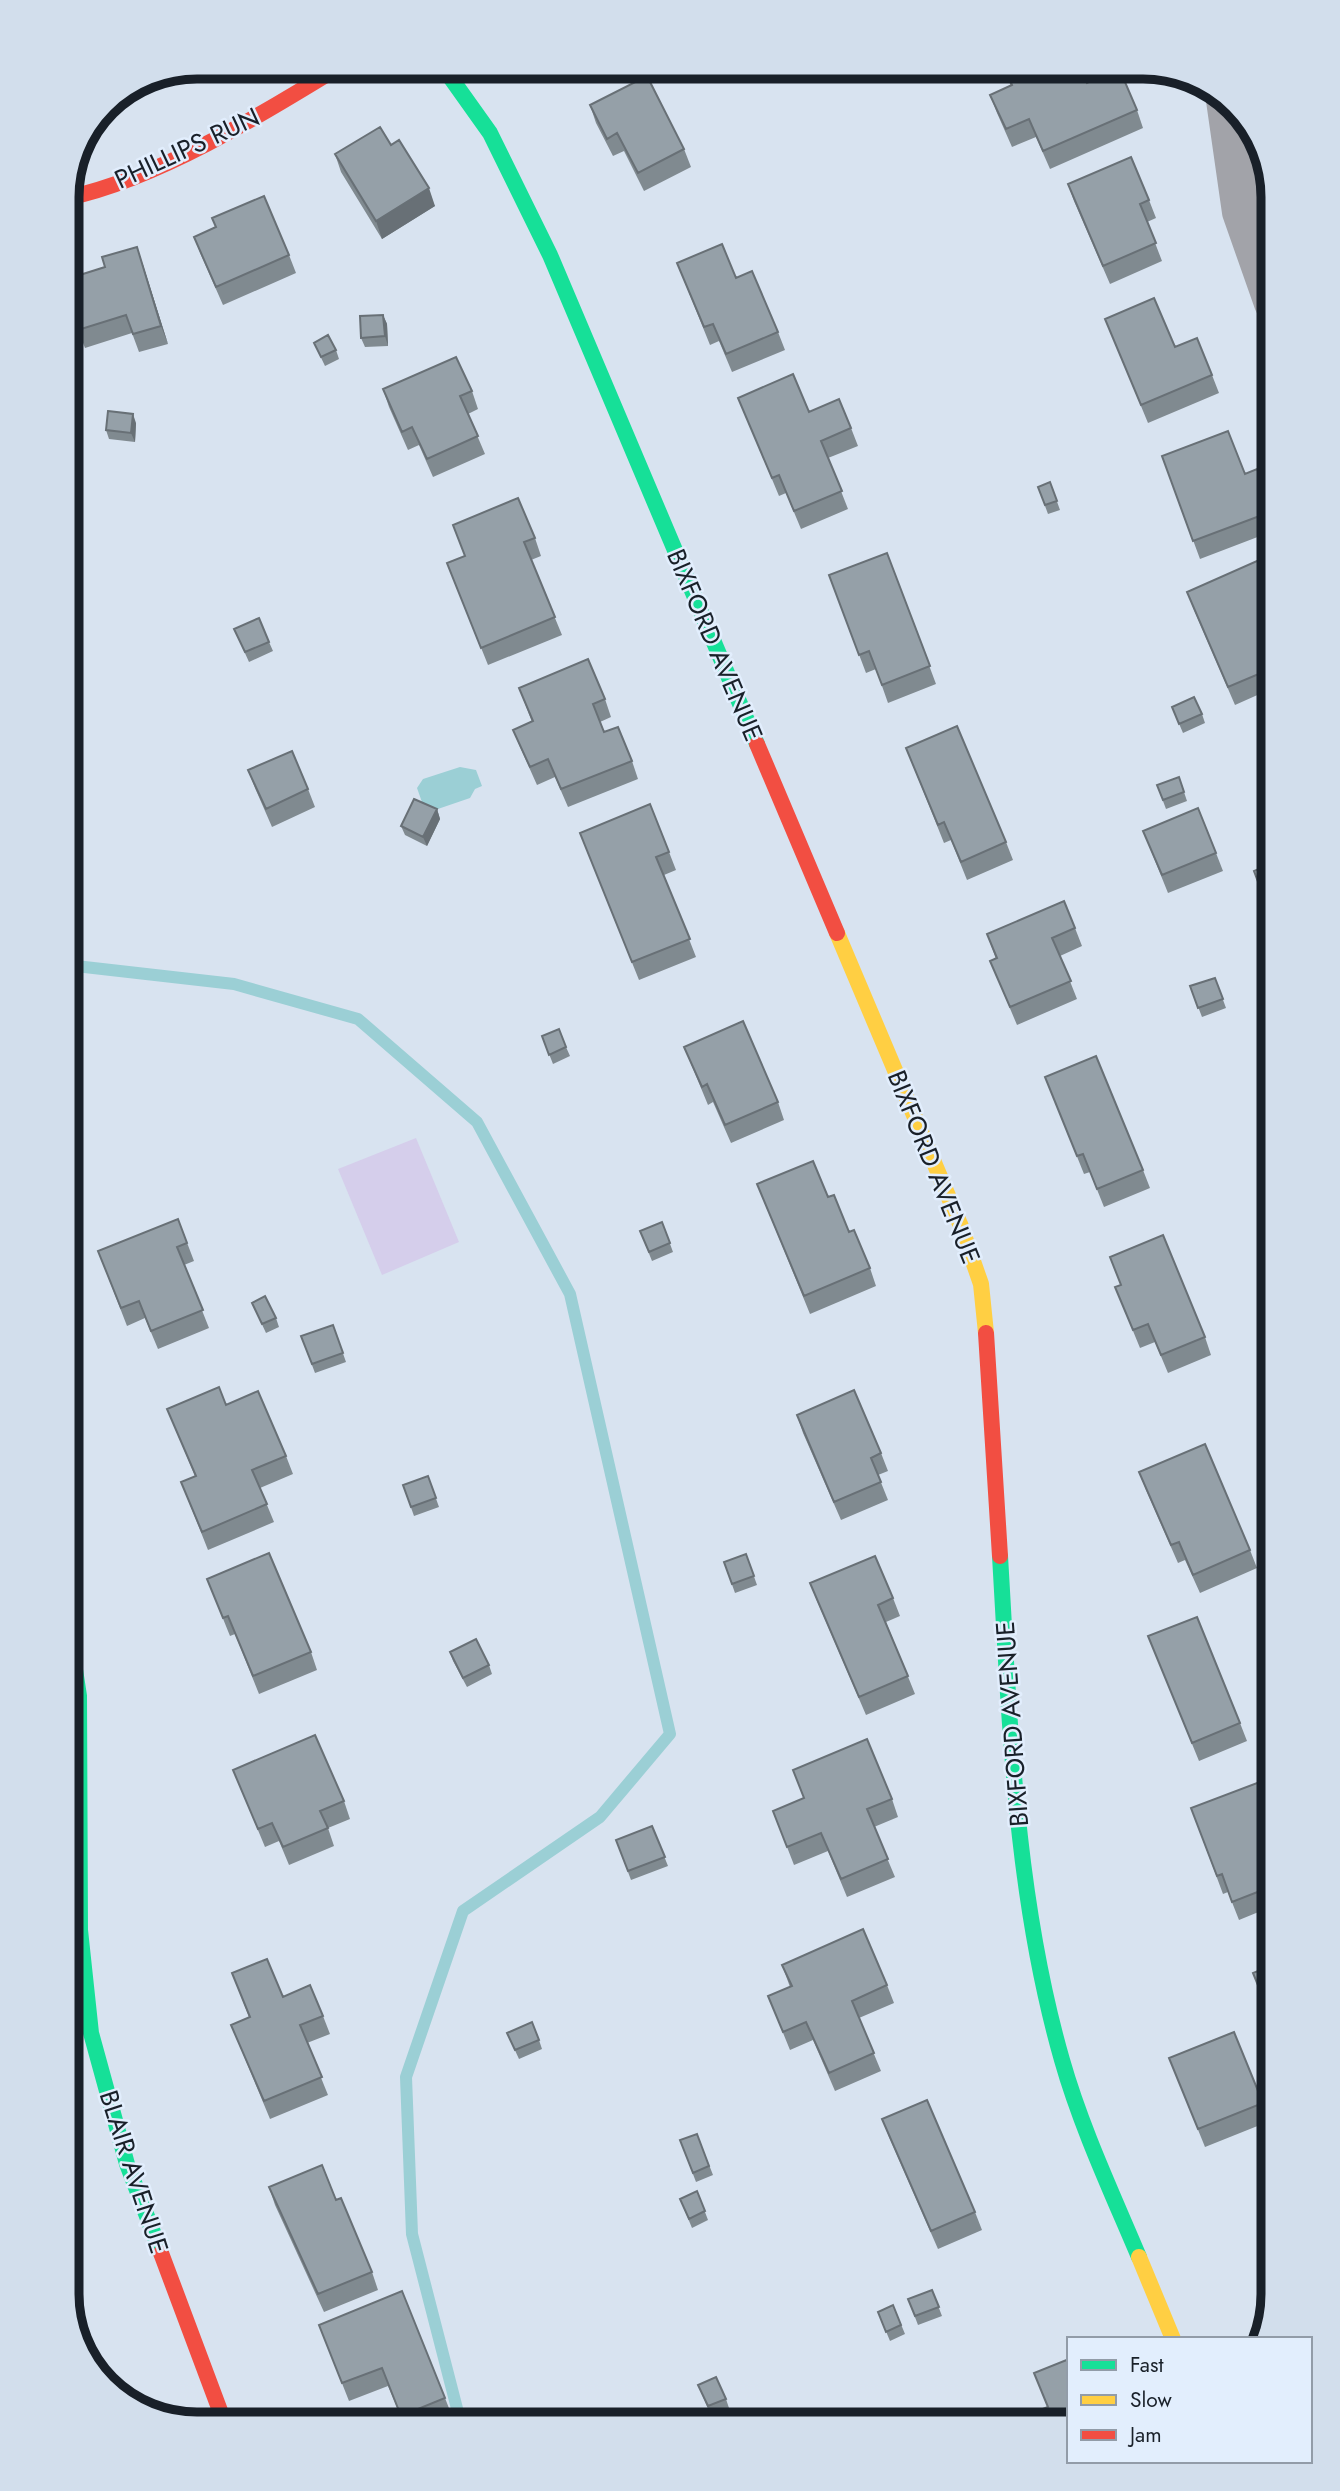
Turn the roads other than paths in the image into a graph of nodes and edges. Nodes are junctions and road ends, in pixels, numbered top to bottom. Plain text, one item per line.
1 (318, 79) edge
2 (452, 79) edge
3 (1227, 114) edge
4 (79, 194) edge
5 (1261, 269) edge
6 (79, 1696) edge
7 (1172, 2337) edge
8 (220, 2412) edge

1 - 4 street, PHILLIPS RUN
2 - 7 street, BIXFORD AVENUE
3 - 5 street
6 - 8 street, BLAIR AVENUE

